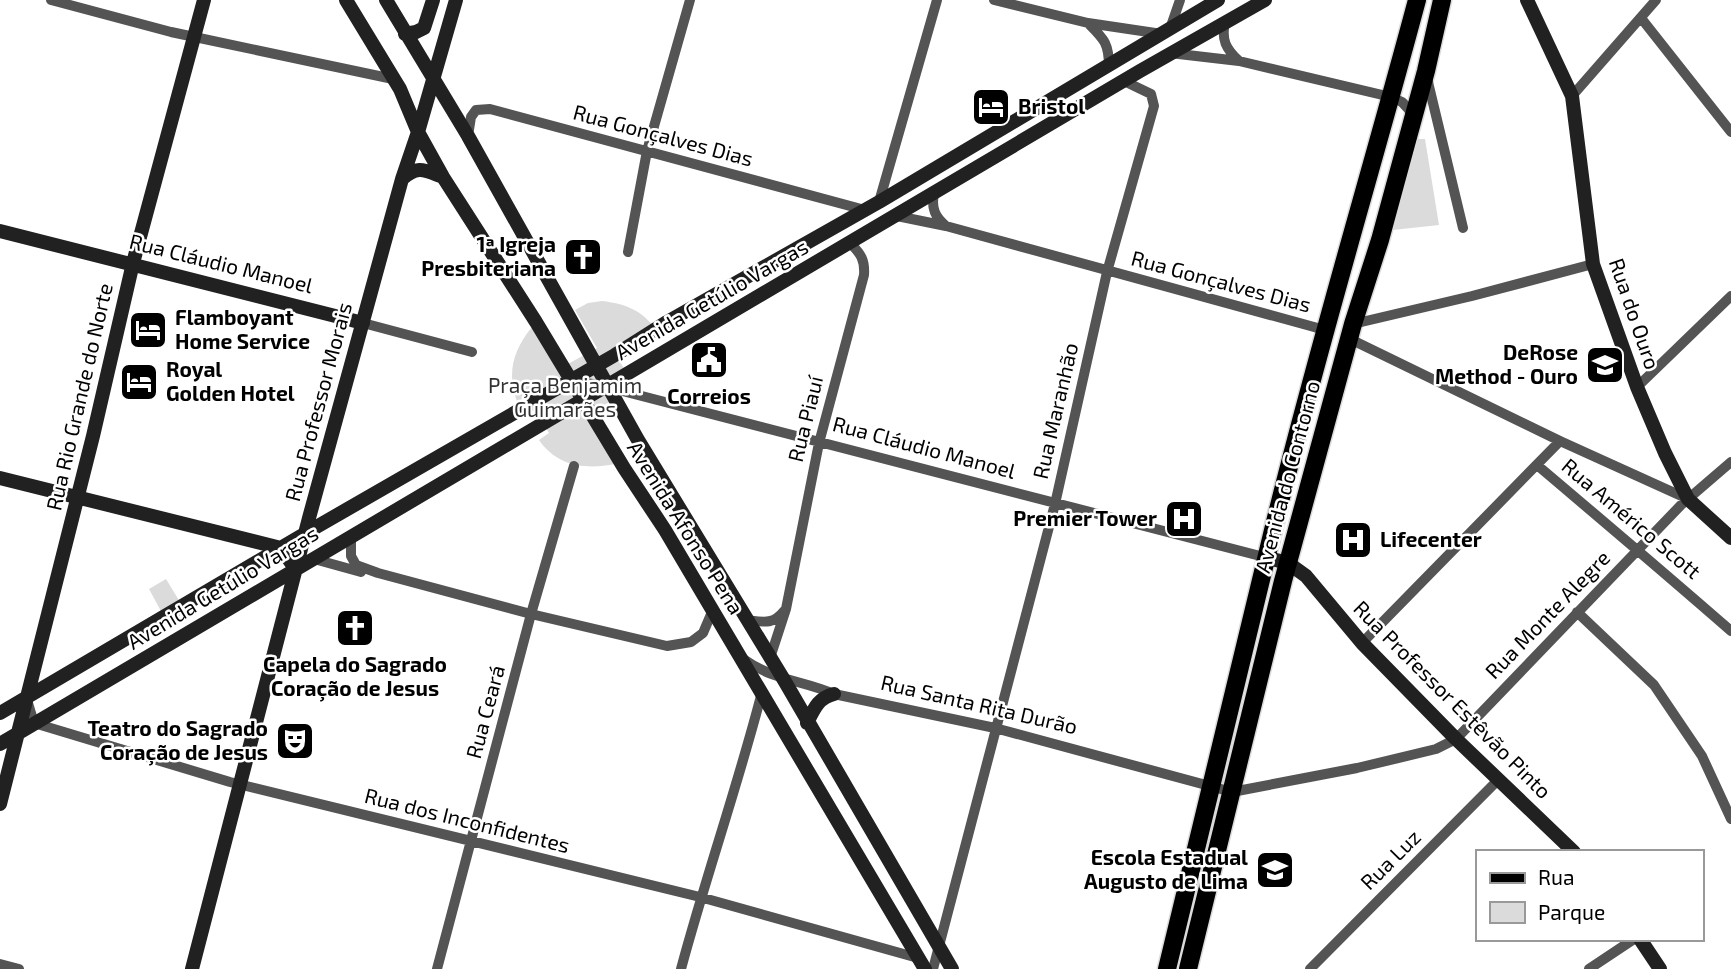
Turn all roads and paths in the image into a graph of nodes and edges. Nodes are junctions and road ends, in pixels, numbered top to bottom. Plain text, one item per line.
1 (51, 0) edge
2 (204, 0) edge
3 (346, 0) edge
4 (386, 0) edge
5 (456, 0) edge
6 (690, 0) edge
7 (937, 0) edge
8 (994, 0) edge
9 (1180, 0) edge
10 (1219, 0) edge
11 (1265, 0) edge
12 (1417, 0) edge
13 (1441, 0) edge
14 (1527, 0) edge
15 (1656, 0) edge
16 (431, 6) edge
17 (1194, 8) junction
18 (451, 17) junction
19 (1641, 18) junction
20 (1225, 22) junction
21 (1088, 23) junction
22 (1166, 32) junction
23 (195, 33) junction
24 (405, 34) junction
25 (1137, 50) junction
26 (1170, 53) junction
27 (1239, 61) junction
28 (1109, 66) junction
29 (1426, 71) junction
30 (433, 76) junction
31 (393, 79) junction
32 (1124, 81) junction
33 (1572, 96) junction
34 (1391, 97) junction
35 (1414, 115) junction
36 (418, 132) junction
37 (1731, 132) edge
38 (468, 136) junction
39 (647, 151) junction
40 (443, 177) junction
41 (402, 179) junction
42 (934, 194) junction
43 (879, 202) junction
44 (866, 210) junction
45 (897, 216) junction
46 (946, 226) junction
47 (1463, 228) dead end
48 (0, 231) edge
49 (851, 244) junction
50 (628, 252) dead end
51 (133, 264) junction
52 (1593, 264) junction
53 (1107, 272) junction
54 (1731, 296) edge
55 (363, 323) junction
56 (1325, 330) junction
57 (1351, 332) junction
58 (472, 352) dead end
59 (596, 366) junction
60 (571, 380) junction
61 (607, 387) junction
62 (1637, 387) junction
63 (583, 401) junction
64 (1560, 441) junction
65 (819, 443) junction
66 (1731, 462) edge
67 (1537, 465) junction
68 (574, 466) dead end
69 (0, 478) edge
70 (78, 498) junction
71 (1688, 499) junction
72 (1055, 504) junction
73 (306, 533) junction
74 (351, 536) junction
75 (1731, 538) edge
76 (281, 548) junction
77 (1638, 549) junction
78 (1268, 558) junction
79 (314, 559) junction
80 (1288, 563) junction
81 (296, 570) junction
82 (378, 573) junction
83 (786, 609) junction
84 (712, 612) junction
85 (1577, 612) junction
86 (531, 614) junction
87 (747, 620) junction
88 (1731, 631) edge
89 (1362, 643) junction
90 (740, 657) junction
91 (770, 658) junction
92 (784, 680) junction
93 (762, 692) junction
94 (834, 694) junction
95 (27, 698) junction
96 (0, 713) edge
97 (34, 723) junction
98 (807, 723) junction
99 (995, 727) junction
100 (18, 734) junction
101 (1456, 739) junction
102 (0, 745) edge
103 (11, 761) junction
104 (1499, 779) junction
105 (240, 785) junction
106 (1213, 785) junction
107 (1232, 792) junction
108 (0, 804) edge
109 (1731, 819) edge
110 (472, 842) junction
111 (1572, 850) edge
112 (700, 897) junction
113 (1631, 941) edge
114 (1641, 941) edge
115 (939, 948) junction
116 (0, 964) edge
117 (922, 964) edge
118 (19, 969) edge
119 (192, 969) edge
120 (437, 969) edge
121 (681, 969) edge
122 (933, 969) edge
123 (952, 969) edge
124 (1167, 969) edge
125 (1188, 969) edge
126 (1310, 969) edge
127 (1589, 969) edge
128 (1660, 969) edge

1 - 23 street
2 - 23 main road, Rua Rio Grande do Norte
3 - 31 main road, Avenida Afonso Pena
4 - 24 main road, Avenida Afonso Pena
5 - 18 main road, Rua Professor Morais
6 - 39 street
7 - 43 street
8 - 21 street
9 - 22 street
10 - 17 main road, Avenida Getúlio Vargas
11 - 20 main road, Avenida Getúlio Vargas
12 - 34 main road, Avenida do Contorno
13 - 29 main road, Avenida do Contorno
14 - 33 main road, Rua do Ouro
15 - 19 street
16 - 18 main road
16 - 24 main road
17 - 20 main road
17 - 22 main road, Avenida Getúlio Vargas
18 - 30 main road, Rua Professor Morais
19 - 33 street
19 - 37 street
20 - 26 main road, Avenida Getúlio Vargas
20 - 27 street
21 - 22 street
21 - 28 street
22 - 25 main road, Avenida Getúlio Vargas
23 - 31 street
23 - 51 main road, Rua Rio Grande do Norte
24 - 30 main road, Avenida Afonso Pena
25 - 26 main road
25 - 28 main road, Avenida Getúlio Vargas
26 - 27 street
26 - 32 main road, Avenida Getúlio Vargas
27 - 34 street
28 - 43 main road, Avenida Getúlio Vargas
29 - 35 main road, Avenida do Contorno
29 - 47 street
30 - 36 main road, Rua Professor Morais
30 - 38 main road, Avenida Afonso Pena
31 - 36 main road, Avenida Afonso Pena
32 - 42 main road, Avenida Getúlio Vargas
32 - 53 street, Rua Maranhão
33 - 52 main road, Rua do Ouro
34 - 35 street
34 - 56 main road, Avenida do Contorno
35 - 57 main road, Avenida do Contorno
36 - 40 main road, Avenida Afonso Pena
36 - 41 main road, Rua Professor Morais
38 - 39 street, Rua Gonçalves Dias
38 - 59 main road, Avenida Afonso Pena
39 - 44 street, Rua Gonçalves Dias
39 - 50 street
40 - 41 main road
40 - 60 main road, Avenida Afonso Pena
41 - 55 main road, Rua Professor Morais
42 - 45 main road, Avenida Getúlio Vargas
42 - 46 street
43 - 44 main road, Avenida Getúlio Vargas
44 - 59 main road, Avenida Getúlio Vargas
45 - 46 street, Rua Gonçalves Dias
45 - 49 main road, Avenida Getúlio Vargas
46 - 53 street, Rua Gonçalves Dias
48 - 51 main road, Rua Cláudio Manoel
49 - 61 main road, Avenida Getúlio Vargas
49 - 65 street, Rua Piauí
51 - 55 main road, Rua Cláudio Manoel
51 - 70 main road, Rua Rio Grande do Norte
52 - 57 street
52 - 62 main road, Rua do Ouro
53 - 56 street, Rua Gonçalves Dias
53 - 72 street, Rua Maranhão
54 - 62 street
55 - 58 street, Rua Cláudio Manoel
55 - 73 main road, Rua Professor Morais
56 - 78 main road, Avenida do Contorno
57 - 64 street
57 - 80 main road, Avenida do Contorno
59 - 60 main road, Avenida Getúlio Vargas
59 - 61 main road, Avenida Afonso Pena
60 - 61 street, Rua Cláudio Manoel
60 - 63 main road, Avenida Afonso Pena
60 - 73 main road, Avenida Getúlio Vargas
61 - 63 main road, Avenida Getúlio Vargas
61 - 65 street, Rua Cláudio Manoel
61 - 87 main road, Avenida Afonso Pena
62 - 71 main road, Rua do Ouro
63 - 74 main road, Avenida Getúlio Vargas
63 - 84 main road, Avenida Afonso Pena
64 - 67 street
64 - 71 street
65 - 72 street, Rua Cláudio Manoel
65 - 83 street, Rua Piauí
66 - 71 street, Rua Monte Alegre
67 - 77 street, Rua Américo Scott
67 - 89 street
68 - 86 street, Rua Ceará
69 - 70 main road
70 - 76 main road
70 - 95 main road, Rua Rio Grande do Norte
71 - 75 main road, Rua do Ouro
71 - 77 street, Rua Monte Alegre
72 - 78 street, Rua Cláudio Manoel
72 - 99 street, Rua Maranhão
73 - 76 main road, Avenida Getúlio Vargas
73 - 81 main road, Rua Professor Morais
74 - 79 main road, Avenida Getúlio Vargas
74 - 82 street
76 - 81 main road
76 - 95 main road, Avenida Getúlio Vargas
77 - 85 street, Rua Monte Alegre
77 - 88 street, Rua Américo Scott
78 - 80 main road, Rua Professor Estêvão Pinto
78 - 106 main road, Avenida do Contorno
79 - 81 main road, Avenida Getúlio Vargas
79 - 82 street
80 - 89 main road, Rua Professor Estêvão Pinto
80 - 107 main road, Avenida do Contorno
81 - 97 main road, Avenida Getúlio Vargas
81 - 105 main road, Rua Professor Morais
82 - 86 street
83 - 87 street
83 - 91 street, Rua Piauí
84 - 86 street
84 - 90 main road, Avenida Afonso Pena
85 - 101 street, Rua Monte Alegre
85 - 109 street
86 - 110 street, Rua Ceará
87 - 91 main road, Avenida Afonso Pena
89 - 101 main road, Rua Professor Estêvão Pinto
90 - 92 street, Rua Santa Rita Durão
90 - 93 main road, Avenida Afonso Pena
91 - 92 main road, Avenida Afonso Pena
92 - 94 street, Rua Santa Rita Durão
92 - 98 main road, Avenida Afonso Pena
93 - 112 street
93 - 117 main road, Avenida Afonso Pena
94 - 98 main road
94 - 99 street, Rua Santa Rita Durão
95 - 96 main road, Avenida Getúlio Vargas
95 - 97 street
95 - 100 main road, Rua Rio Grande do Norte
97 - 100 main road, Avenida Getúlio Vargas
97 - 105 street, Rua dos Inconfidentes
98 - 115 main road, Avenida Afonso Pena
99 - 106 street, Rua Santa Rita Durão
99 - 115 street, Rua Maranhão
100 - 102 main road, Avenida Getúlio Vargas
100 - 103 main road, Rua Rio Grande do Norte
101 - 104 main road, Rua Professor Estêvão Pinto
101 - 107 street, Rua Monte Alegre
102 - 103 main road
103 - 108 main road, Rua Rio Grande do Norte
104 - 111 main road, Rua Professor Estêvão Pinto
104 - 126 street, Rua Luz
105 - 110 street, Rua dos Inconfidentes
105 - 119 main road, Rua Professor Morais
106 - 107 street
106 - 124 main road, Avenida do Contorno
107 - 125 main road, Avenida do Contorno
110 - 112 street, Rua dos Inconfidentes
110 - 120 street, Rua Ceará
112 - 117 street, Rua dos Inconfidentes
112 - 121 street
113 - 127 street
114 - 128 main road
115 - 122 street, Rua Maranhão
115 - 123 main road, Avenida Afonso Pena
116 - 118 street

